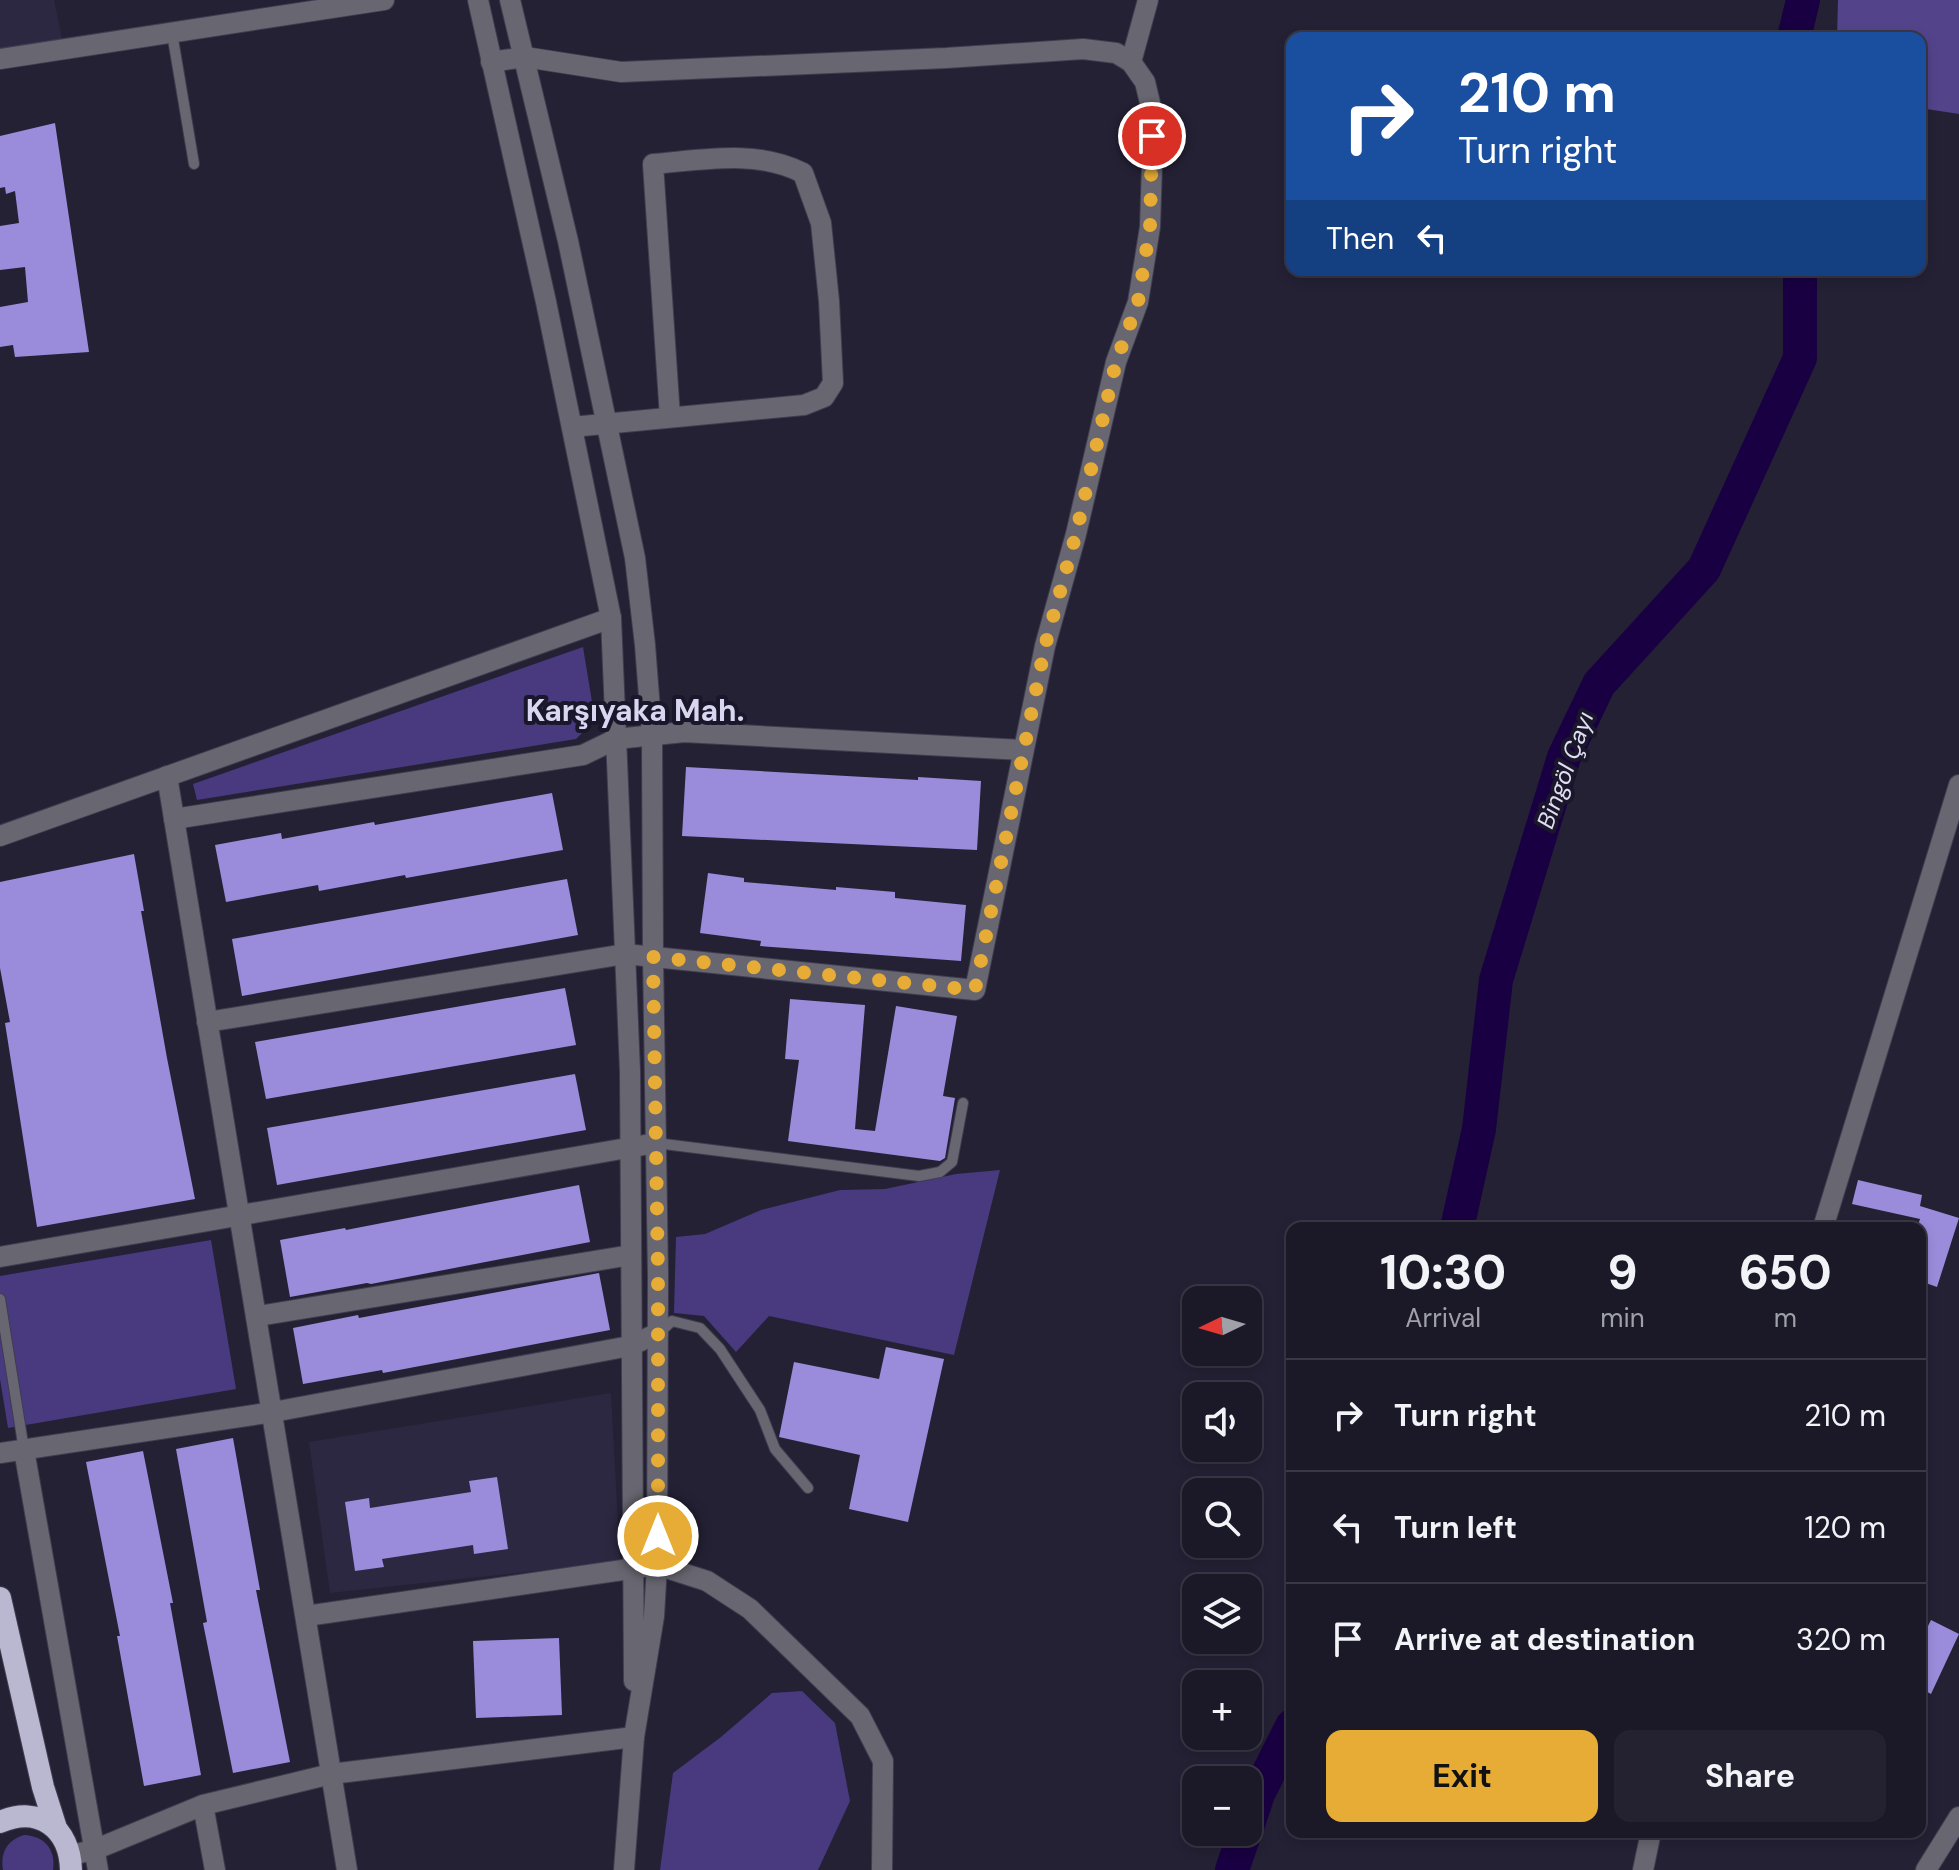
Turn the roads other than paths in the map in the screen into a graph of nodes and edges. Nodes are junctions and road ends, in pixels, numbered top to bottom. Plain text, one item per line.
1 (384, 0) edge
2 (478, 0) edge
3 (510, 0) edge
4 (1148, 0) edge
5 (172, 33) junction
6 (525, 57) junction
7 (0, 59) edge
8 (491, 62) junction
9 (1131, 62) junction
10 (194, 164) dead end
11 (670, 417) junction
12 (606, 423) junction
13 (572, 427) junction
14 (611, 618) junction
15 (652, 735) junction
16 (616, 739) junction
17 (1022, 750) junction
18 (167, 776) junction
19 (1959, 785) edge
20 (174, 819) junction
21 (0, 836) edge
22 (625, 954) junction
23 (653, 957) junction
24 (207, 1022) junction
25 (963, 1103) dead end
26 (656, 1143) junction
27 (630, 1147) junction
28 (238, 1216) junction
29 (1825, 1222) edge
30 (631, 1255) junction
31 (0, 1257) edge
32 (0, 1299) edge
33 (258, 1316) junction
34 (658, 1333) junction
35 (630, 1346) junction
36 (273, 1412) junction
37 (24, 1450) junction
38 (0, 1453) edge
39 (808, 1488) dead end
40 (657, 1565) junction
41 (633, 1568) junction
42 (0, 1598) edge
43 (306, 1616) junction
44 (634, 1737) junction
45 (331, 1774) junction
46 (203, 1805) junction
47 (1959, 1817) edge
48 (0, 1822) edge
49 (56, 1828) junction
50 (1650, 1838) edge
51 (96, 1860) edge
52 (71, 1862) edge
53 (215, 1870) edge
54 (347, 1870) edge
55 (624, 1870) edge
56 (882, 1870) edge
57 (1643, 1870) edge
58 (1926, 1870) edge

1 - 5 street
2 - 8 street
3 - 6 street
4 - 9 street
5 - 7 street
5 - 10 lane
6 - 8 street
6 - 9 street
6 - 12 street
8 - 13 street
9 - 17 street
11 - 11 street
11 - 12 street
12 - 13 street
12 - 15 street
13 - 14 street
14 - 16 street
14 - 18 street
15 - 16 street
15 - 17 street
15 - 23 street
16 - 20 street
16 - 22 street
17 - 23 street
18 - 20 street
18 - 21 street
19 - 29 street
20 - 24 street
22 - 23 street
22 - 24 street
22 - 27 street
23 - 26 street
24 - 28 street
25 - 26 lane
26 - 27 street
26 - 34 street
27 - 28 street
27 - 30 street
28 - 31 street
28 - 33 street
30 - 33 street
30 - 35 street
32 - 37 lane
33 - 36 street
34 - 35 street
34 - 39 lane
34 - 40 street
35 - 36 street
35 - 41 street
36 - 37 street
36 - 43 street
37 - 38 street
37 - 51 street
40 - 41 street
40 - 44 street
40 - 56 street
41 - 43 street
41 - 44 street
42 - 49 highway
43 - 45 street
44 - 45 street
44 - 55 street
45 - 46 street
45 - 54 street
46 - 51 street
46 - 53 street
47 - 58 street
48 - 49 highway
49 - 52 highway
50 - 57 street
51 - 52 street

